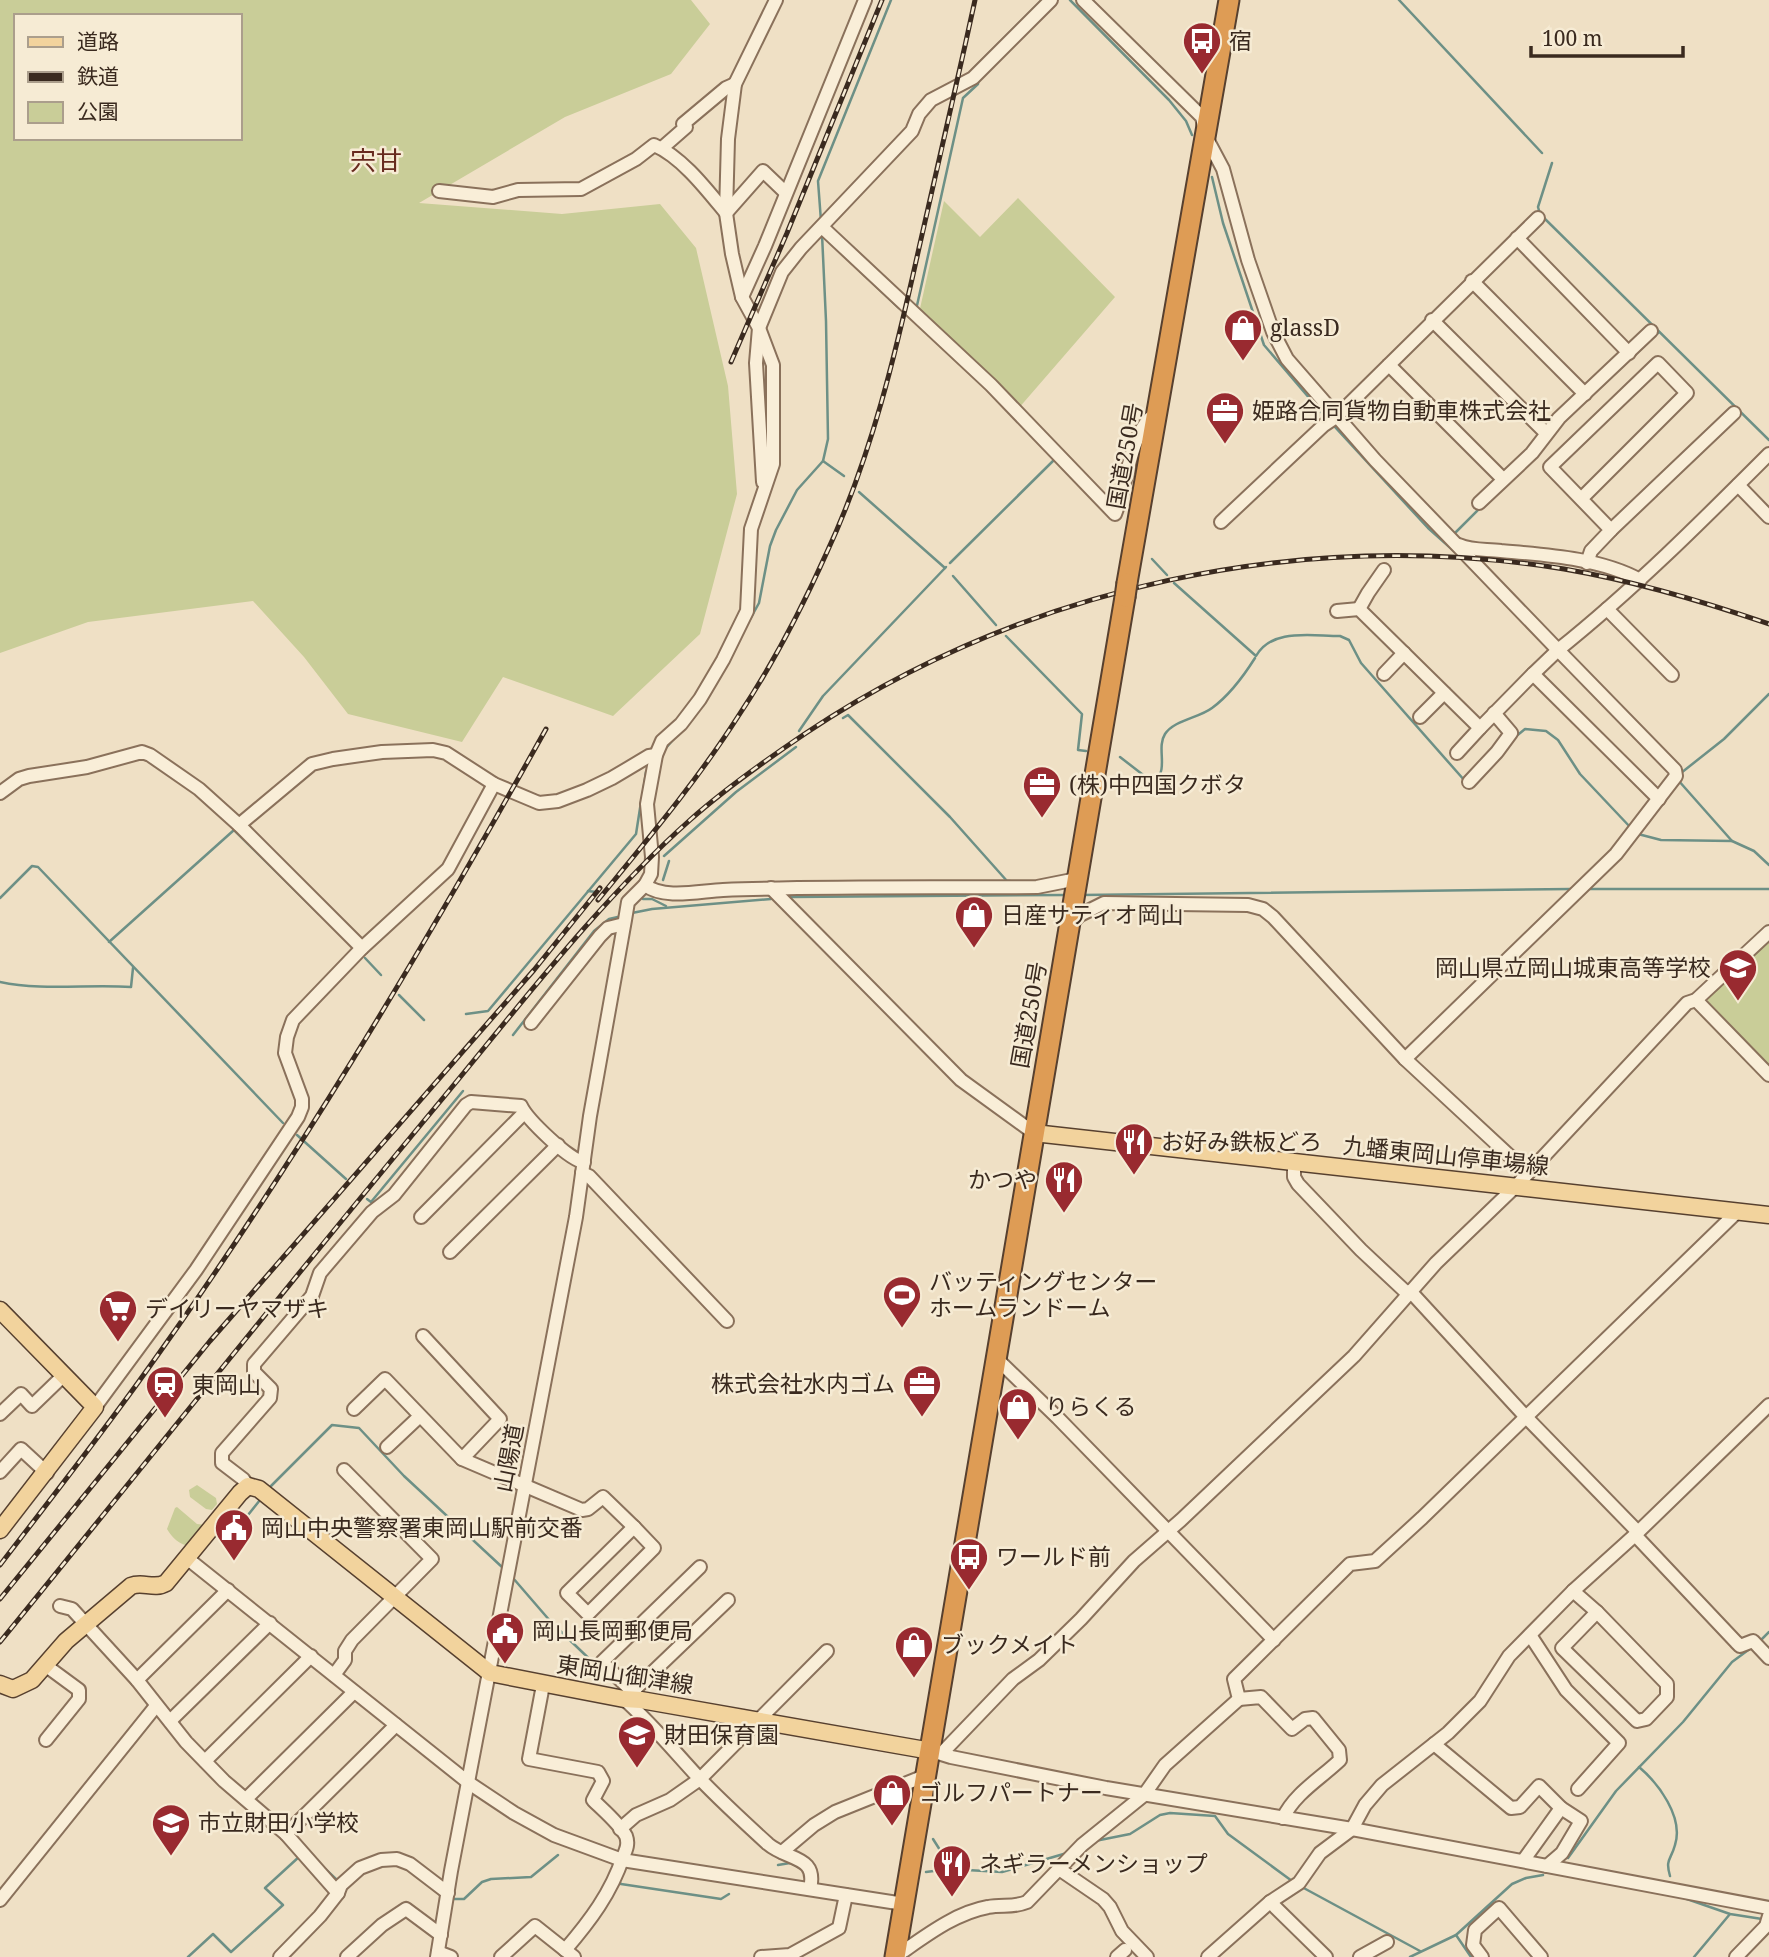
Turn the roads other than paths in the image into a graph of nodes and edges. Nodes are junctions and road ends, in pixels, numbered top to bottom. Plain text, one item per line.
1 (776, 0) edge
2 (865, 0) edge
3 (1051, 0) edge
4 (1083, 0) edge
5 (1229, 0) edge
6 (735, 84) junction
7 (1206, 137) junction
8 (662, 148) junction
9 (1223, 169) junction
10 (1198, 172) junction
11 (439, 191) dead end
12 (784, 191) junction
13 (726, 213) junction
14 (1538, 218) dead end
15 (822, 227) junction
16 (1517, 237) junction
17 (1472, 281) junction
18 (741, 297) junction
19 (1432, 320) junction
20 (760, 328) junction
21 (1651, 331) dead end
22 (1629, 353) junction
23 (1389, 365) junction
24 (1585, 394) junction
25 (1734, 413) dead end
26 (1336, 417) junction
27 (1156, 418) junction
28 (1546, 433) junction
29 (1769, 454) edge
30 (1503, 479) junction
31 (1738, 485) junction
32 (1581, 499) junction
33 (1479, 503) dead end
34 (1769, 517) edge
35 (1221, 522) dead end
36 (1611, 530) junction
37 (1458, 545) junction
38 (1587, 563) junction
39 (1384, 570) dead end
40 (1640, 580) junction
41 (1359, 609) junction
42 (1607, 609) junction
43 (1337, 611) dead end
44 (1555, 652) junction
45 (1404, 653) junction
46 (1384, 674) dead end
47 (1533, 674) junction
48 (1672, 675) dead end
49 (1444, 693) junction
50 (1494, 713) junction
51 (1420, 717) dead end
52 (1480, 728) junction
53 (1457, 753) dead end
54 (656, 755) junction
55 (1469, 782) dead end
56 (494, 784) junction
57 (0, 793) edge
58 (1659, 799) junction
59 (239, 825) junction
60 (645, 885) junction
61 (771, 888) junction
62 (1075, 888) junction
63 (624, 922) junction
64 (1069, 925) junction
65 (1769, 932) edge
66 (362, 948) junction
67 (1696, 1000) junction
68 (531, 1023) dead end
69 (1405, 1059) junction
70 (1769, 1075) edge
71 (524, 1113) junction
72 (1034, 1133) junction
73 (558, 1145) junction
74 (1294, 1162) junction
75 (583, 1168) junction
76 (1528, 1173) junction
77 (1516, 1186) junction
78 (1738, 1211) junction
79 (1769, 1215) edge
80 (421, 1217) dead end
81 (450, 1252) dead end
82 (1409, 1292) junction
83 (0, 1310) edge
84 (727, 1321) dead end
85 (423, 1336) dead end
86 (996, 1359) junction
87 (63, 1376) junction
88 (1769, 1405) edge
89 (95, 1407) junction
90 (354, 1409) dead end
91 (0, 1414) edge
92 (420, 1416) junction
93 (1525, 1416) junction
94 (387, 1447) dead end
95 (466, 1461) junction
96 (344, 1469) dead end
97 (0, 1472) edge
98 (47, 1473) junction
99 (248, 1486) junction
100 (524, 1486) junction
101 (634, 1527) junction
102 (0, 1530) edge
103 (1169, 1531) junction
104 (1636, 1534) junction
105 (188, 1559) junction
106 (700, 1567) dead end
107 (228, 1590) junction
108 (1573, 1591) junction
109 (392, 1597) junction
110 (727, 1600) dead end
111 (60, 1606) dead end
112 (1597, 1612) junction
113 (270, 1623) junction
114 (86, 1624) junction
115 (1530, 1635) junction
116 (1274, 1640) junction
117 (827, 1651) dead end
118 (311, 1656) junction
119 (1769, 1658) edge
120 (45, 1665) junction
121 (490, 1673) junction
122 (334, 1675) junction
123 (137, 1680) junction
124 (0, 1684) edge
125 (543, 1685) junction
126 (354, 1692) junction
127 (633, 1697) junction
128 (1239, 1699) junction
129 (156, 1706) junction
130 (170, 1720) junction
131 (756, 1720) junction
132 (396, 1725) junction
133 (46, 1740) dead end
134 (1434, 1744) junction
135 (936, 1752) junction
136 (205, 1760) junction
137 (927, 1775) junction
138 (699, 1779) junction
139 (469, 1783) junction
140 (1578, 1789) dead end
141 (1144, 1795) junction
142 (246, 1798) junction
143 (1561, 1808) junction
144 (1283, 1818) junction
145 (620, 1829) junction
146 (1352, 1829) junction
147 (286, 1834) junction
148 (782, 1852) junction
149 (622, 1860) junction
150 (1523, 1861) junction
151 (1547, 1866) junction
152 (1059, 1869) junction
153 (810, 1889) junction
154 (448, 1892) junction
155 (338, 1893) junction
156 (846, 1895) junction
157 (0, 1900) edge
158 (1270, 1902) junction
159 (904, 1904) junction
160 (1769, 1908) edge
161 (1768, 1920) edge
162 (441, 1935) junction
163 (1387, 1942) dead end
164 (570, 1953) edge
165 (901, 1953) edge
166 (438, 1955) edge
167 (280, 1957) edge
168 (347, 1957) edge
169 (451, 1957) edge
170 (500, 1957) edge
171 (761, 1957) edge
172 (1147, 1957) edge
173 (1208, 1957) edge
174 (1326, 1957) edge
175 (1360, 1957) edge
176 (1482, 1957) edge
177 (1541, 1957) edge
178 (1736, 1957) edge

1 - 6 street
2 - 12 street
3 - 15 street
4 - 7 street
5 - 7 highway, 国道250号
6 - 8 street
6 - 13 street
7 - 9 street
7 - 10 highway, 国道250号
8 - 11 street
8 - 13 street
9 - 10 street
9 - 26 street
10 - 27 highway, 国道250号
12 - 13 street
12 - 18 street
13 - 18 street
14 - 16 street
15 - 20 street
15 - 27 street
16 - 17 street
16 - 22 street
17 - 19 street
17 - 24 street
18 - 20 street
19 - 23 street
19 - 28 street
20 - 54 street
21 - 22 street
22 - 24 street
23 - 26 street
23 - 30 street
24 - 28 street
25 - 36 street
26 - 35 street
26 - 37 street
27 - 62 highway, 国道250号
28 - 30 street
29 - 31 street
30 - 33 street
31 - 34 street
31 - 40 street
32 - 32 street
32 - 36 street
36 - 38 street
37 - 38 street
37 - 44 street
38 - 40 street
39 - 41 street
40 - 42 street
41 - 43 street
41 - 45 street
42 - 44 street
42 - 48 street
44 - 47 street
44 - 58 street
45 - 46 street
45 - 49 street
47 - 50 street
47 - 58 street
49 - 51 street
49 - 52 street
50 - 52 street
50 - 55 street
52 - 53 street
54 - 56 street
54 - 60 street
56 - 59 street
56 - 66 street
57 - 59 street
58 - 69 street
59 - 66 street
60 - 61 street
60 - 63 street, 山陽道
61 - 62 street
61 - 72 street
62 - 64 highway, 国道250号
63 - 68 street
63 - 75 street, 山陽道
64 - 69 street
64 - 72 highway, 国道250号
65 - 67 street
66 - 89 street
67 - 70 street
67 - 76 street
69 - 76 street
71 - 73 street
71 - 80 street
71 - 99 street
72 - 74 main road, 九蟠東岡山停車場線
72 - 86 highway, 国道250号
73 - 75 street
73 - 81 street
74 - 77 main road, 九蟠東岡山停車場線
74 - 82 street
75 - 84 street
75 - 100 street, 山陽道
76 - 77 street
77 - 78 main road, 九蟠東岡山停車場線
77 - 82 street
78 - 79 main road, 九蟠東岡山停車場線
78 - 93 street
82 - 93 street
82 - 103 street
83 - 87 main road
85 - 95 street
86 - 103 street
86 - 135 highway, 国道250号
87 - 89 main road
87 - 91 street
88 - 104 street
89 - 98 main road
90 - 92 street
92 - 94 street
92 - 95 street
93 - 104 street
93 - 116 street
95 - 100 street
96 - 109 street
97 - 98 street
98 - 102 main road
99 - 105 main road
99 - 109 main road, 東岡山御津線
100 - 101 street
100 - 121 street, 山陽道
101 - 101 street
103 - 116 street
103 - 135 street
104 - 108 street
104 - 119 street
105 - 107 street
105 - 114 main road
106 - 127 street
107 - 113 street
107 - 123 street
108 - 112 street
108 - 115 street
109 - 121 main road, 東岡山御津線
109 - 122 street
110 - 127 street
111 - 114 street
112 - 112 street
113 - 118 street
113 - 130 street
114 - 120 main road
114 - 123 street
115 - 134 street
115 - 140 street
116 - 128 street
117 - 131 street
118 - 122 street
118 - 136 street
120 - 124 main road
120 - 133 street
121 - 125 main road, 東岡山御津線
121 - 139 street, 山陽道
122 - 126 street
123 - 129 street
125 - 127 main road, 東岡山御津線
125 - 145 street
126 - 132 street
126 - 142 street
127 - 131 main road, 東岡山御津線
127 - 138 street
128 - 141 street
128 - 144 street
129 - 130 street
129 - 157 street
130 - 136 street
131 - 135 main road, 東岡山御津線
131 - 138 street
132 - 139 street
132 - 147 street
134 - 143 street
134 - 146 street
135 - 137 highway, 国道250号
135 - 141 street
136 - 142 street
137 - 148 street
137 - 159 highway, 国道250号
138 - 145 street
138 - 148 street
139 - 149 street
139 - 154 street, 山陽道
141 - 144 street
141 - 152 street
142 - 147 street
143 - 150 street
143 - 151 street
144 - 146 street
145 - 149 street
146 - 150 street
146 - 158 street
147 - 155 street
148 - 153 street
149 - 153 street
149 - 164 street
150 - 151 street
151 - 160 street
152 - 165 street
152 - 172 street
153 - 156 street
154 - 155 street
154 - 162 street, 山陽道
155 - 167 street
156 - 159 street
156 - 171 street
158 - 173 street
158 - 174 street
159 - 165 highway, 国道250号
161 - 178 street
162 - 166 street, 山陽道
162 - 168 street
163 - 175 street
164 - 170 street
166 - 169 street
176 - 177 street

